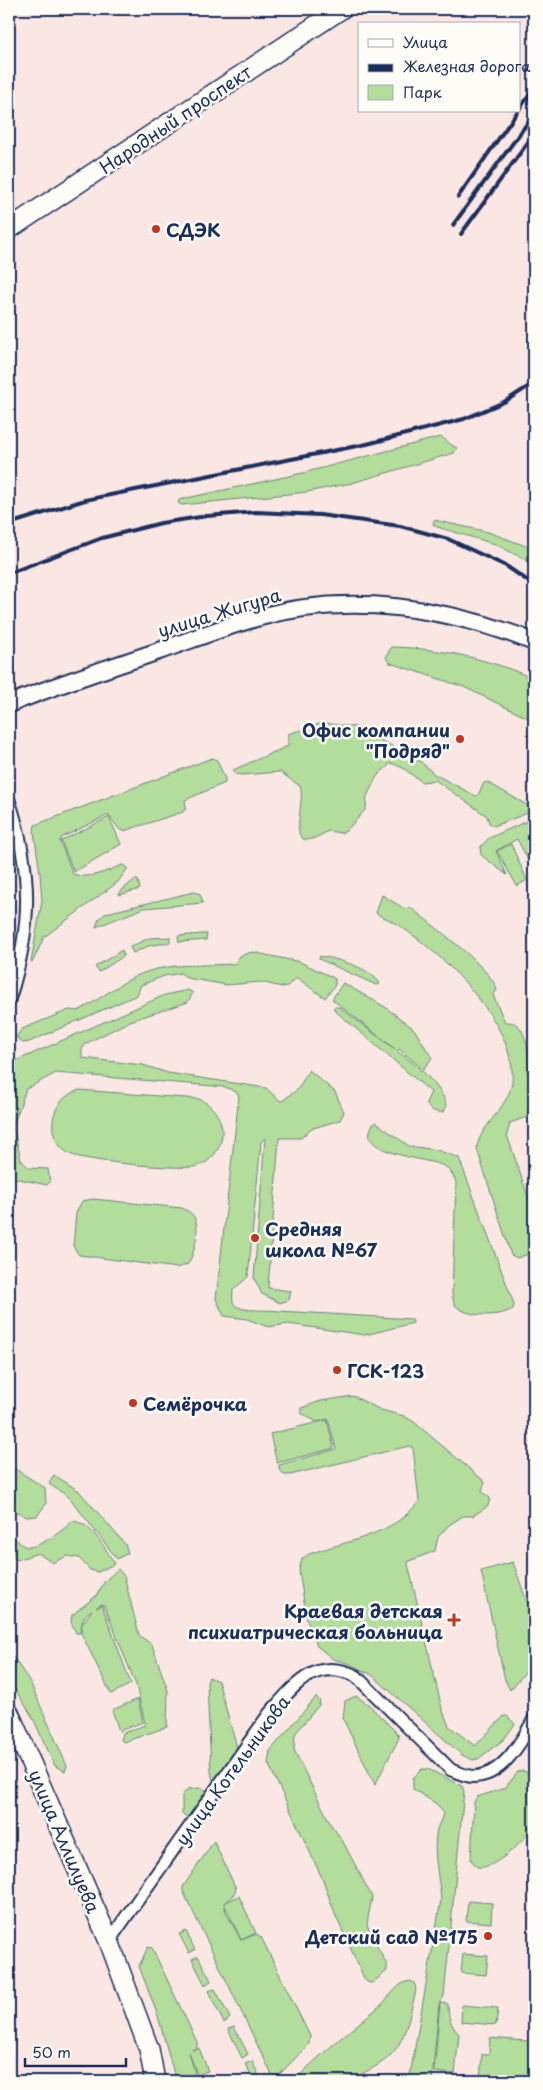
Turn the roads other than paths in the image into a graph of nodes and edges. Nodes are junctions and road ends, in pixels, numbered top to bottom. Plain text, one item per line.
1 (341, 9) edge
2 (9, 229) edge
3 (534, 642) edge
4 (9, 704) edge
5 (9, 800) edge
6 (9, 1000) edge
7 (9, 1713) edge
8 (534, 1719) edge
9 (109, 1941) junction
10 (155, 2081) edge

1 - 2 main road, Народный проспект
3 - 4 main road, улица Жигура
5 - 6 street
7 - 9 main road, улица Аллилуева
8 - 9 street, улица Котельникова
9 - 10 main road

